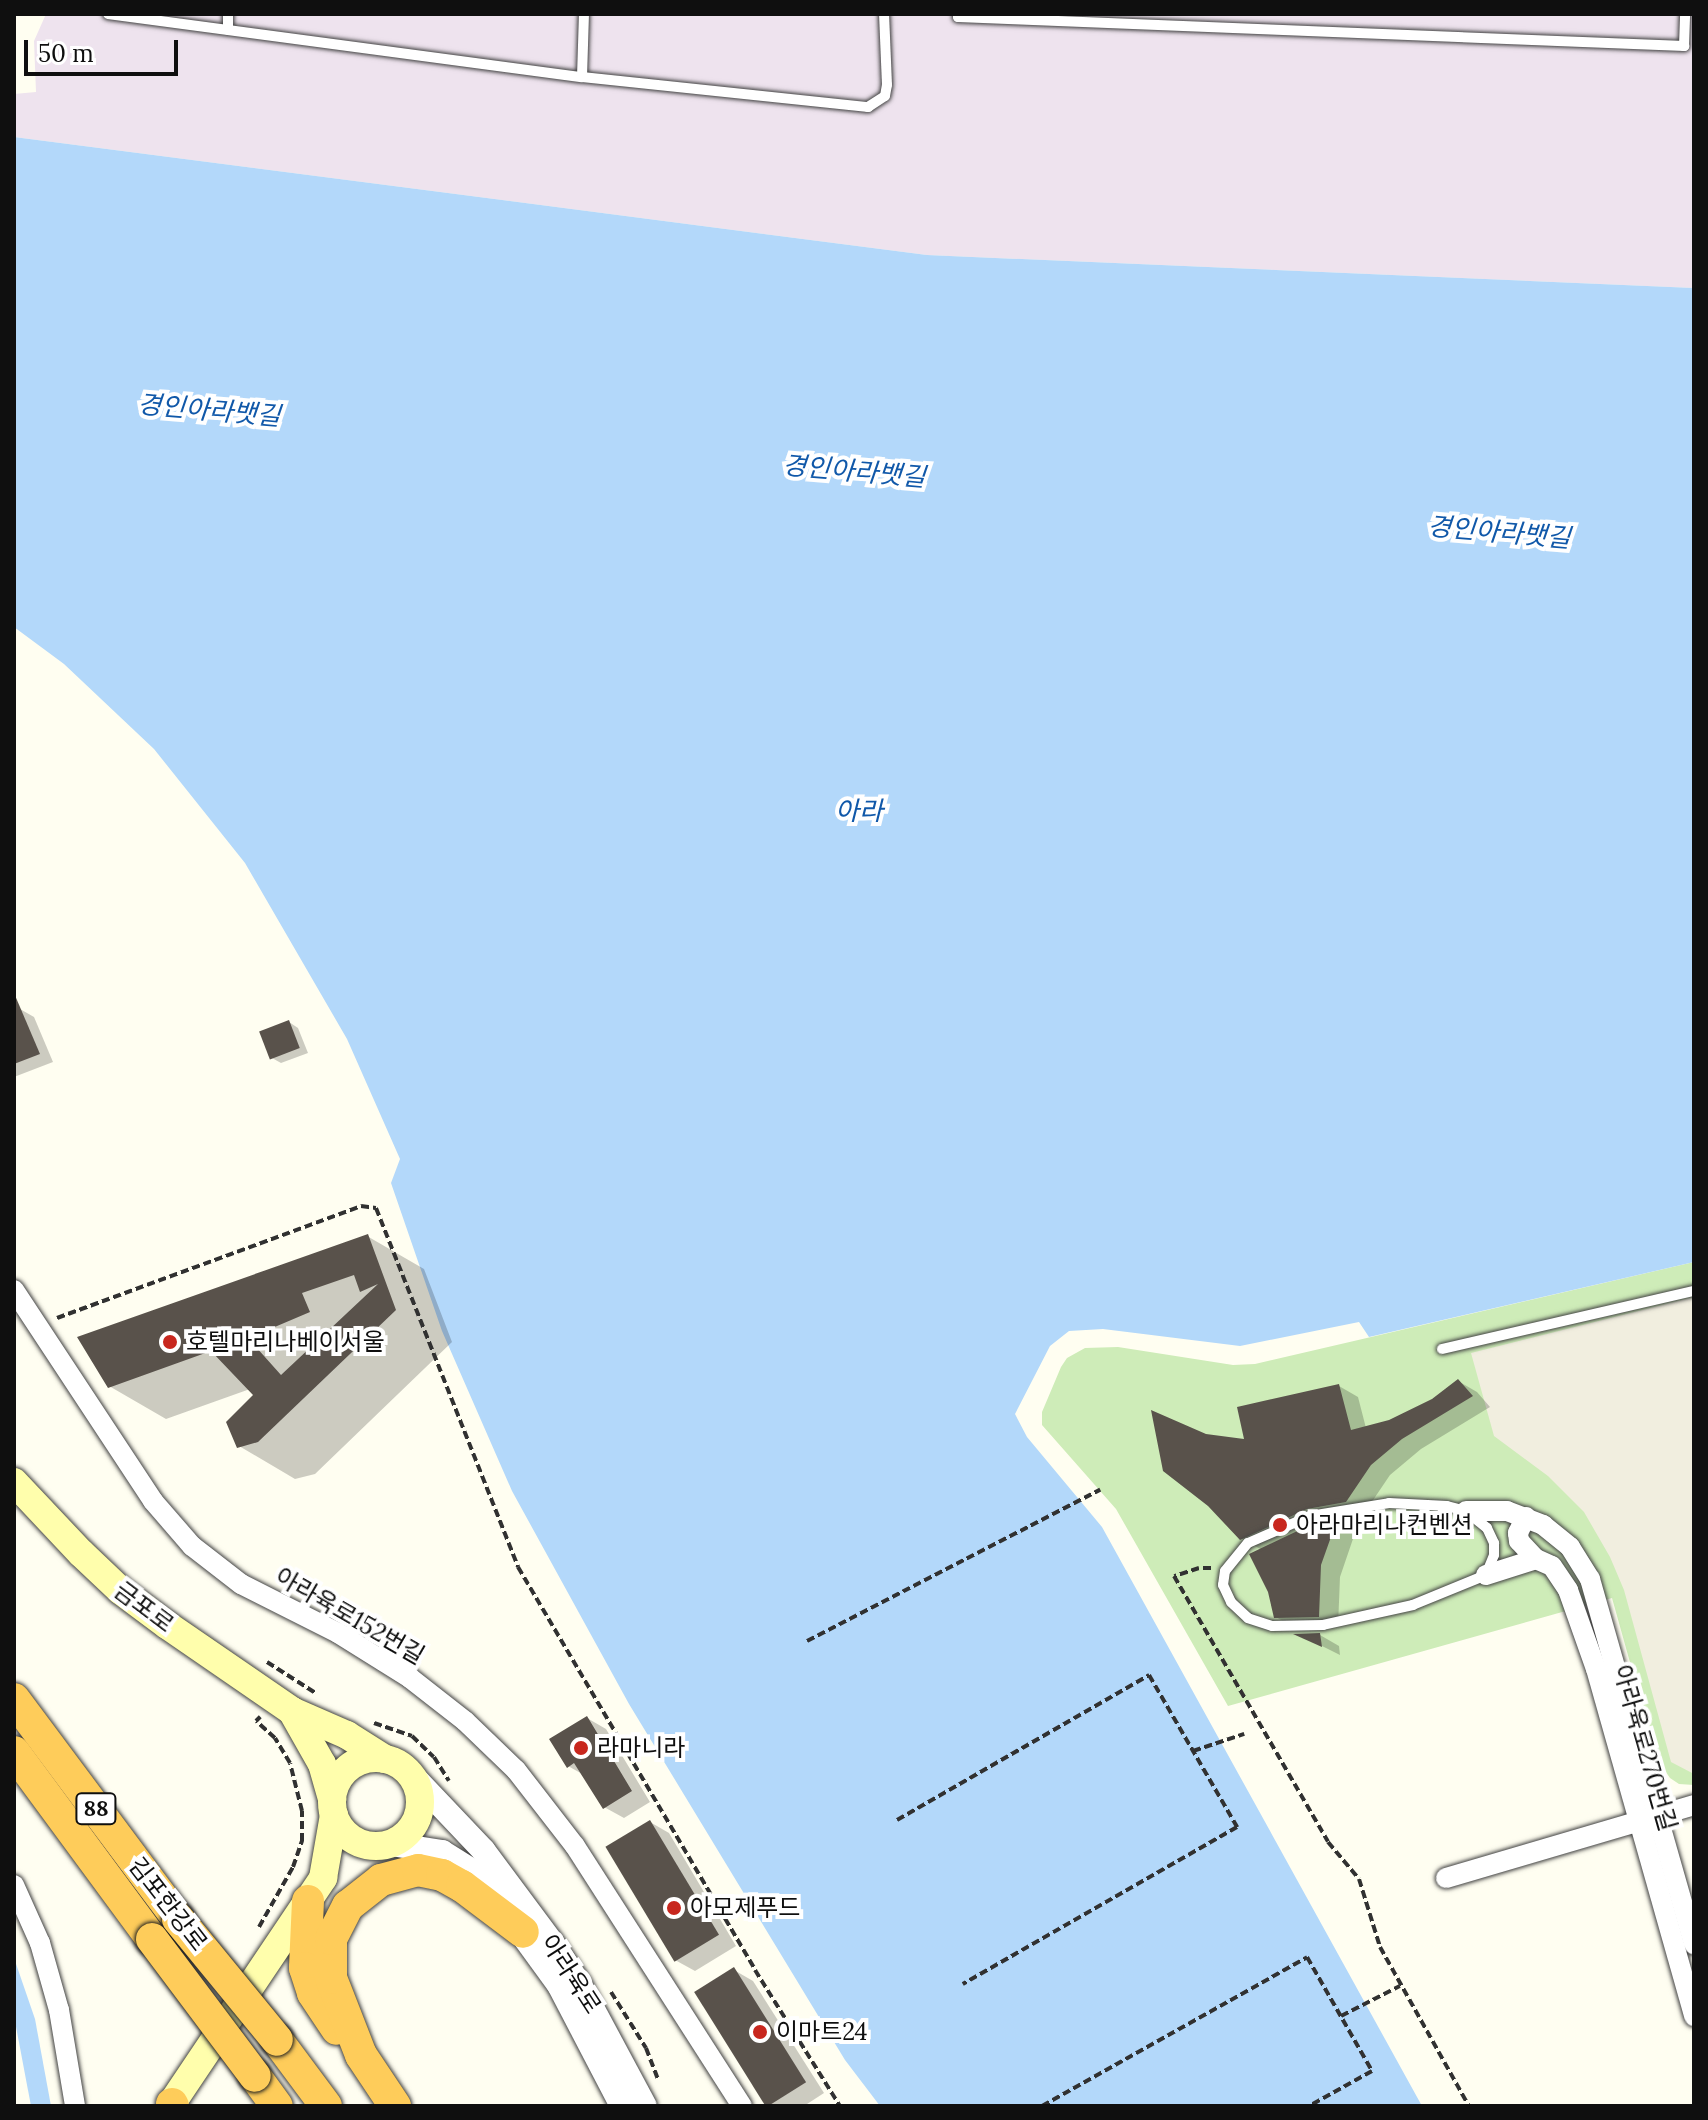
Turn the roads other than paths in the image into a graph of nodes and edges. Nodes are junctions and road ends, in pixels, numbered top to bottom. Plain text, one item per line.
1 (108, 14) edge
2 (228, 14) edge
3 (584, 14) edge
4 (884, 14) edge
5 (1685, 14) edge
6 (958, 16) edge
7 (228, 30) junction
8 (582, 77) junction
9 (14, 1290) edge
10 (1694, 1291) edge
11 (1442, 1349) dead end
12 (14, 1482) edge
13 (1466, 1511) junction
14 (1526, 1517) junction
15 (1536, 1559) junction
16 (1486, 1575) junction
17 (1590, 1579) junction
18 (1568, 1590) junction
19 (14, 1699) edge
20 (292, 1711) junction
21 (14, 1752) edge
22 (385, 1759) junction
23 (411, 1774) junction
24 (1694, 1805) edge
25 (333, 1808) junction
26 (1650, 1820) junction
27 (385, 1845) junction
28 (1446, 1878) dead end
29 (14, 1885) edge
30 (315, 1890) junction
31 (523, 1932) junction
32 (1694, 1945) edge
33 (1694, 2016) edge
34 (361, 2055) junction
35 (172, 2105) edge
36 (75, 2106) edge
37 (277, 2106) edge
38 (326, 2106) edge
39 (395, 2106) edge
40 (622, 2106) edge
41 (645, 2106) edge
42 (742, 2106) edge

1 - 7 lane
2 - 7 lane
3 - 8 lane
4 - 8 lane
5 - 6 lane
7 - 8 lane
9 - 42 street, 아라육로152번길
10 - 11 lane
12 - 20 main road, 금포로
13 - 14 street, 아라육로270번길
13 - 16 lane
13 - 16 lane
14 - 15 street
14 - 17 street, 아라육로270번길
15 - 16 street
15 - 18 street, 아라육로270번길
17 - 18 street
17 - 26 street, 아라육로270번길
18 - 26 street, 아라육로270번길
19 - 38 highway, 김포한강로 / 88, bridge
20 - 22 main road
20 - 25 main road
21 - 37 highway, 김포한강로 / 88, bridge
22 - 23 main road
22 - 25 main road
23 - 27 main road
23 - 41 street, 아라육로
24 - 26 street
25 - 27 main road
25 - 30 main road
26 - 28 street
26 - 32 street, 아라육로270번길
26 - 33 street, 아라육로270번길
27 - 30 main road
27 - 31 street, 아라육로
29 - 36 street
30 - 34 highway
30 - 35 main road
31 - 34 highway
31 - 40 street, 아라육로
34 - 39 highway

